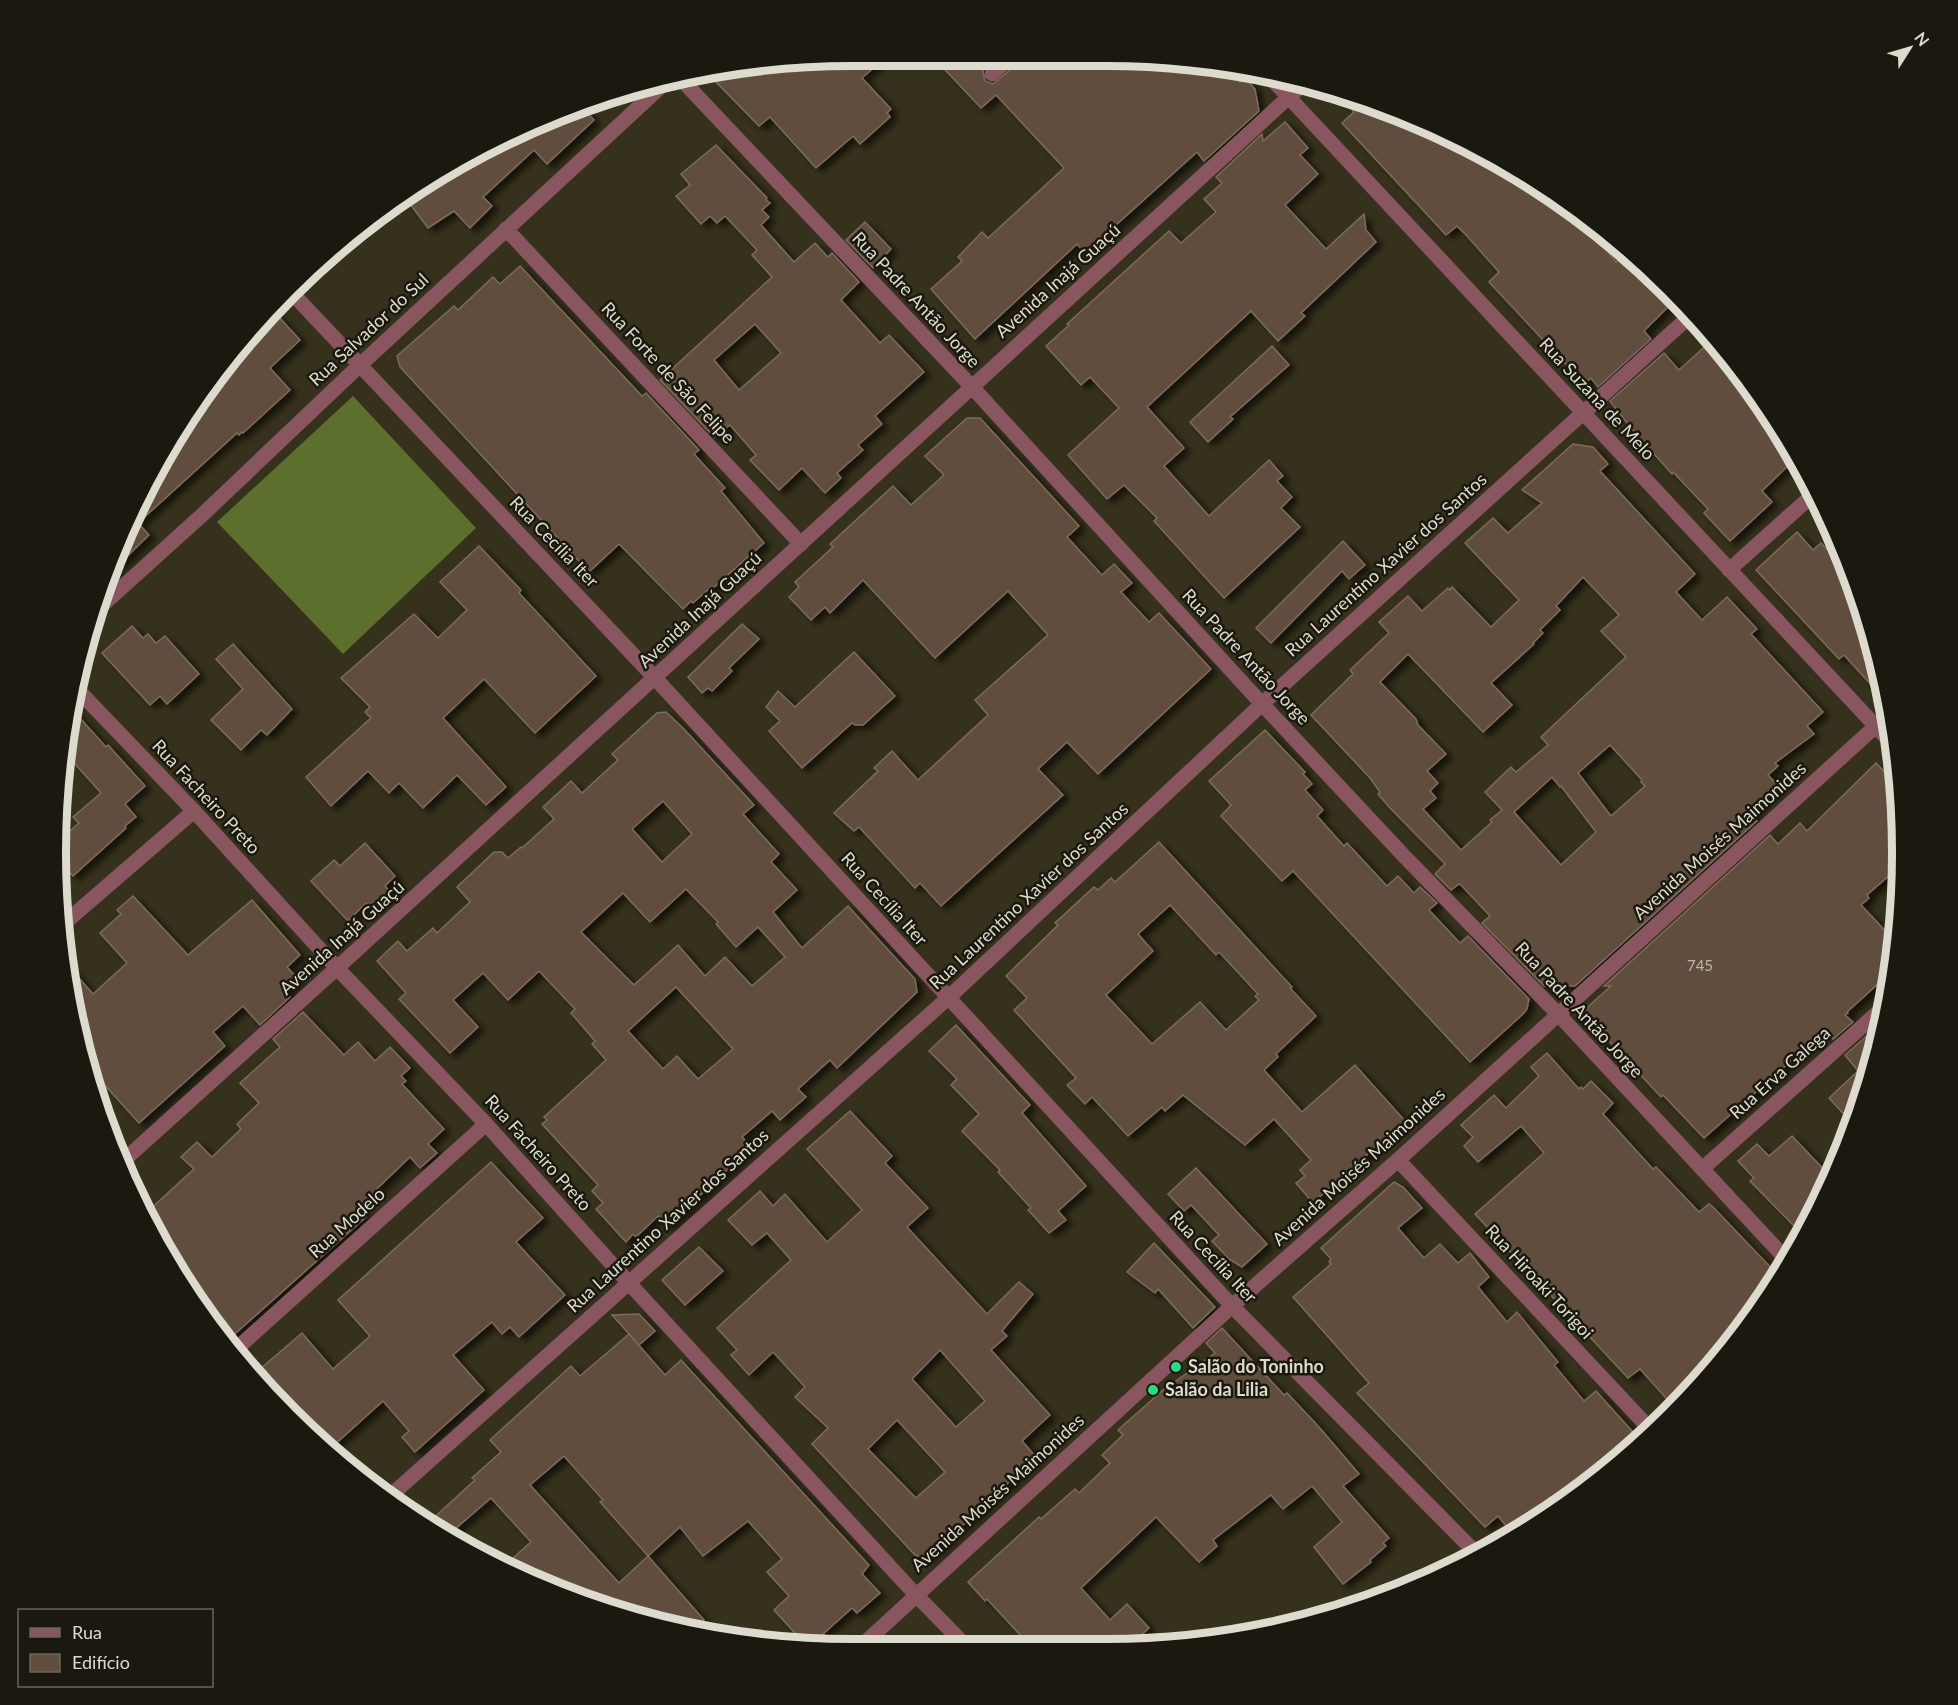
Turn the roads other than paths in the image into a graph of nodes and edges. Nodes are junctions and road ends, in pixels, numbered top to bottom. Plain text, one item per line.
1 (1001, 66) edge
2 (992, 74) dead end
3 (686, 84) edge
4 (1278, 86) edge
5 (1297, 90) edge
6 (656, 91) edge
7 (1289, 97) junction
8 (506, 229) junction
9 (295, 297) edge
10 (1685, 321) edge
11 (359, 366) junction
12 (972, 387) junction
13 (1583, 413) junction
14 (1808, 499) edge
15 (801, 544) junction
16 (1729, 570) junction
17 (108, 600) edge
18 (656, 678) junction
19 (82, 694) edge
20 (1262, 704) junction
21 (1881, 722) edge
22 (1875, 727) junction
23 (1883, 735) edge
24 (194, 811) junction
25 (70, 919) edge
26 (338, 968) junction
27 (948, 998) junction
28 (1558, 1014) junction
29 (1875, 1015) edge
30 (486, 1124) junction
31 (128, 1157) edge
32 (1398, 1160) junction
33 (1702, 1169) junction
34 (1782, 1254) edge
35 (628, 1282) junction
36 (1232, 1306) junction
37 (240, 1345) edge
38 (1646, 1424) edge
39 (395, 1491) edge
40 (1471, 1548) edge
41 (916, 1595) junction
42 (869, 1639) edge
43 (959, 1639) edge

1 - 2 street
3 - 12 street, Rua Padre Antão Jorge
4 - 7 street, Rua Suzana de Melo
5 - 7 street, Avenida Inajá Guaçú
6 - 8 street, Rua Salvador do Sul
7 - 12 street, Avenida Inajá Guaçú
7 - 13 street, Rua Suzana de Melo
8 - 11 street, Rua Salvador do Sul
8 - 15 street, Rua Forte de São Felipe
9 - 11 street, Rua Cecília Iter
10 - 13 street, Rua Laurentino Xavier dos Santos
11 - 17 street, Rua Salvador do Sul
11 - 18 street, Rua Cecília Iter
12 - 15 street, Avenida Inajá Guaçú
12 - 20 street, Rua Padre Antão Jorge
13 - 16 street, Rua Suzana de Melo
13 - 20 street, Rua Laurentino Xavier dos Santos
14 - 16 street
15 - 18 street, Avenida Inajá Guaçú
16 - 22 street, Rua Suzana de Melo
18 - 26 street, Avenida Inajá Guaçú
18 - 27 street, Rua Cecília Iter
19 - 24 street, Rua Facheiro Preto
20 - 27 street, Rua Laurentino Xavier dos Santos
20 - 28 street, Rua Padre Antão Jorge
21 - 22 street, Avenida Moisés Maimonides
22 - 23 street, Rua Suzana de Melo
22 - 28 street, Avenida Moisés Maimonides
24 - 25 street
24 - 26 street, Rua Facheiro Preto
26 - 30 street, Rua Facheiro Preto
26 - 31 street, Avenida Inajá Guaçú
27 - 35 street, Rua Laurentino Xavier dos Santos
27 - 36 street, Rua Cecília Iter
28 - 32 street, Avenida Moisés Maimonides
28 - 33 street, Rua Padre Antão Jorge
29 - 33 street, Rua Erva Galega
30 - 35 street, Rua Facheiro Preto
30 - 37 street, Rua Modelo
32 - 36 street, Avenida Moisés Maimonides
32 - 38 street, Rua Hiroaki Torigoi
33 - 34 street, Rua Padre Antão Jorge
35 - 39 street, Rua Laurentino Xavier dos Santos
35 - 41 street, Rua Facheiro Preto
36 - 40 street, Rua Cecília Iter
36 - 41 street, Avenida Moisés Maimonides
41 - 42 street, Avenida Moisés Maimonides
41 - 43 street, Rua Facheiro Preto

